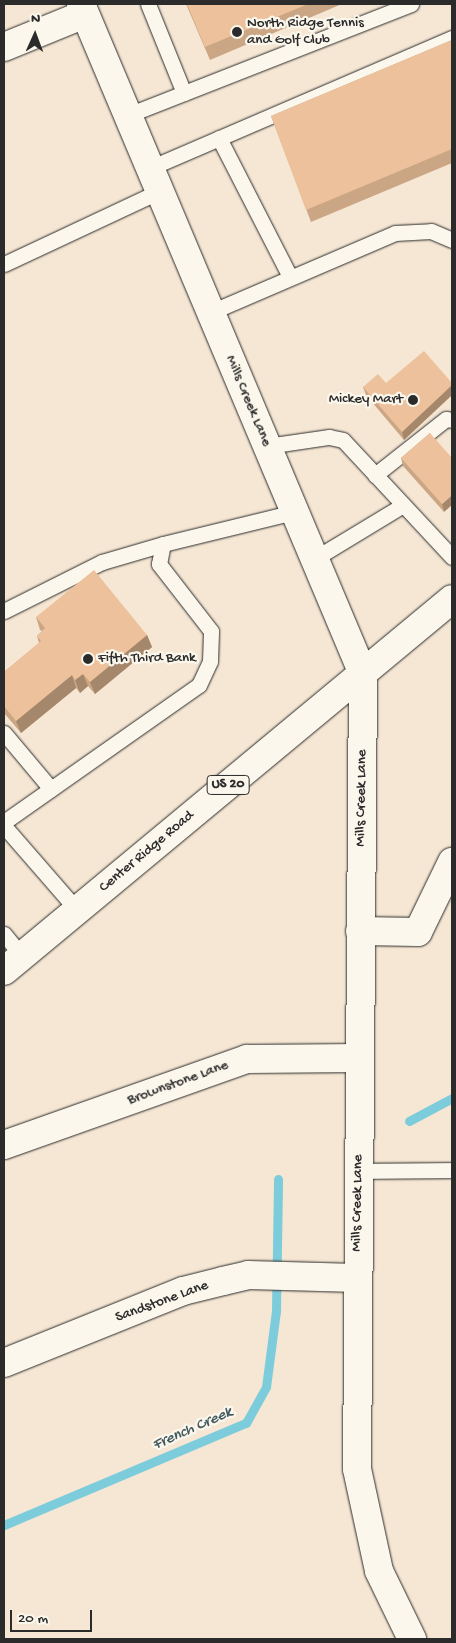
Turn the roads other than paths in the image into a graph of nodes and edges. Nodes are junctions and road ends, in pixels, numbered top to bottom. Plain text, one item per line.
1 (148, 4) edge
2 (411, 4) edge
3 (83, 9) edge
4 (452, 38) edge
5 (4, 48) edge
6 (184, 93) junction
7 (128, 115) junction
8 (218, 138) junction
9 (155, 180) junction
10 (452, 240) edge
11 (4, 264) edge
12 (290, 277) junction
13 (211, 312) junction
14 (452, 420) edge
15 (267, 446) junction
16 (375, 475) junction
17 (403, 505) junction
18 (294, 512) junction
19 (163, 544) junction
20 (452, 557) edge
21 (314, 559) junction
22 (452, 599) edge
23 (4, 611) edge
24 (363, 674) junction
25 (4, 734) edge
26 (51, 789) junction
27 (4, 824) edge
28 (452, 862) edge
29 (77, 910) junction
30 (360, 931) junction
31 (4, 934) edge
32 (13, 964) edge
33 (359, 1058) junction
34 (4, 1145) edge
35 (358, 1170) junction
36 (452, 1170) edge
37 (357, 1278) junction
38 (4, 1363) edge
39 (412, 1639) edge

1 - 6 lane
2 - 6 lane
3 - 5 street
3 - 7 street, Mills Creek Lane
4 - 8 lane
6 - 7 lane
7 - 9 street, Mills Creek Lane
8 - 9 lane
8 - 12 lane
9 - 11 lane
9 - 13 street, Mills Creek Lane
10 - 12 lane
12 - 13 lane
13 - 15 street, Mills Creek Lane
14 - 16 lane
15 - 16 lane
15 - 18 street, Mills Creek Lane
16 - 17 lane
17 - 20 lane
17 - 21 lane
18 - 19 lane
18 - 21 street, Mills Creek Lane
19 - 23 lane
19 - 26 lane
21 - 24 street, Mills Creek Lane
22 - 24 street, Center Ridge Road / US 20
24 - 29 street, Center Ridge Road / US 20
24 - 30 street, Mills Creek Lane
25 - 26 lane
26 - 27 lane
27 - 29 lane
28 - 30 street
29 - 32 street, Center Ridge Road / US 20
30 - 33 street, Mills Creek Lane
31 - 32 lane
33 - 34 street, Brownstone Lane
33 - 35 street, Mills Creek Lane
35 - 36 lane
35 - 37 street, Mills Creek Lane
37 - 38 street, Sandstone Lane
37 - 39 street, Mills Creek Lane

